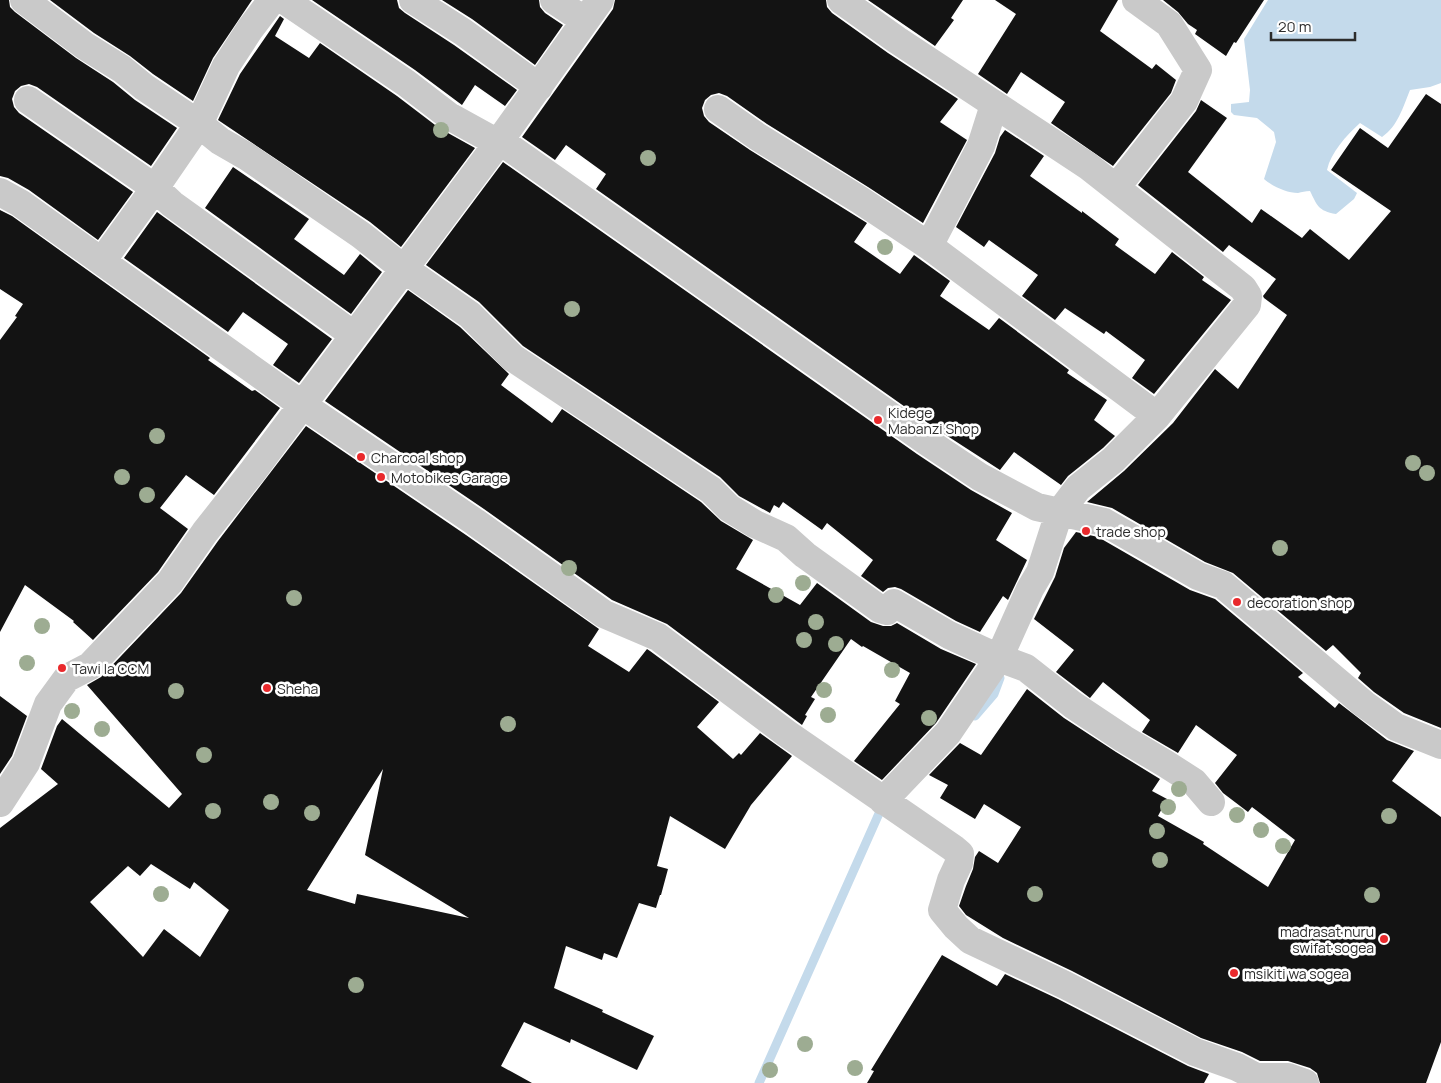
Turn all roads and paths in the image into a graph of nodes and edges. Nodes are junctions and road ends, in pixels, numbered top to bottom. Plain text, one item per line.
1 (24, 0) edge
2 (272, 0) edge
3 (284, 0) edge
4 (413, 0) edge
5 (554, 0) edge
6 (841, 0) edge
7 (1136, 0) edge
8 (592, 10) edge
9 (539, 87) junction
10 (28, 100) dead end
11 (994, 104) junction
12 (718, 109) dead end
13 (199, 124) junction
14 (498, 141) junction
15 (155, 188) junction
16 (1116, 188) junction
17 (0, 192) edge
18 (929, 246) junction
19 (102, 262) junction
20 (403, 268) junction
21 (351, 337) junction
22 (301, 404) junction
23 (1157, 416) junction
24 (1059, 513) junction
25 (999, 658) junction
26 (1441, 745) edge
27 (1211, 802) dead end
28 (0, 803) edge
29 (891, 806) junction
30 (1305, 1083) edge

1 - 13 street
2 - 13 street
3 - 14 street
4 - 9 street
5 - 8 street
6 - 11 street
7 - 16 street
8 - 9 street
9 - 14 street
10 - 15 street
11 - 16 street
11 - 18 street
12 - 18 street
13 - 15 street
13 - 20 street
14 - 20 street
14 - 24 street
15 - 19 street
15 - 21 street
16 - 23 street
17 - 19 street
18 - 23 street
19 - 22 street
20 - 21 street
20 - 25 street
21 - 22 street
22 - 28 street
22 - 29 street
23 - 24 street
24 - 25 street
24 - 26 street
25 - 27 street
25 - 29 street
29 - 30 street

